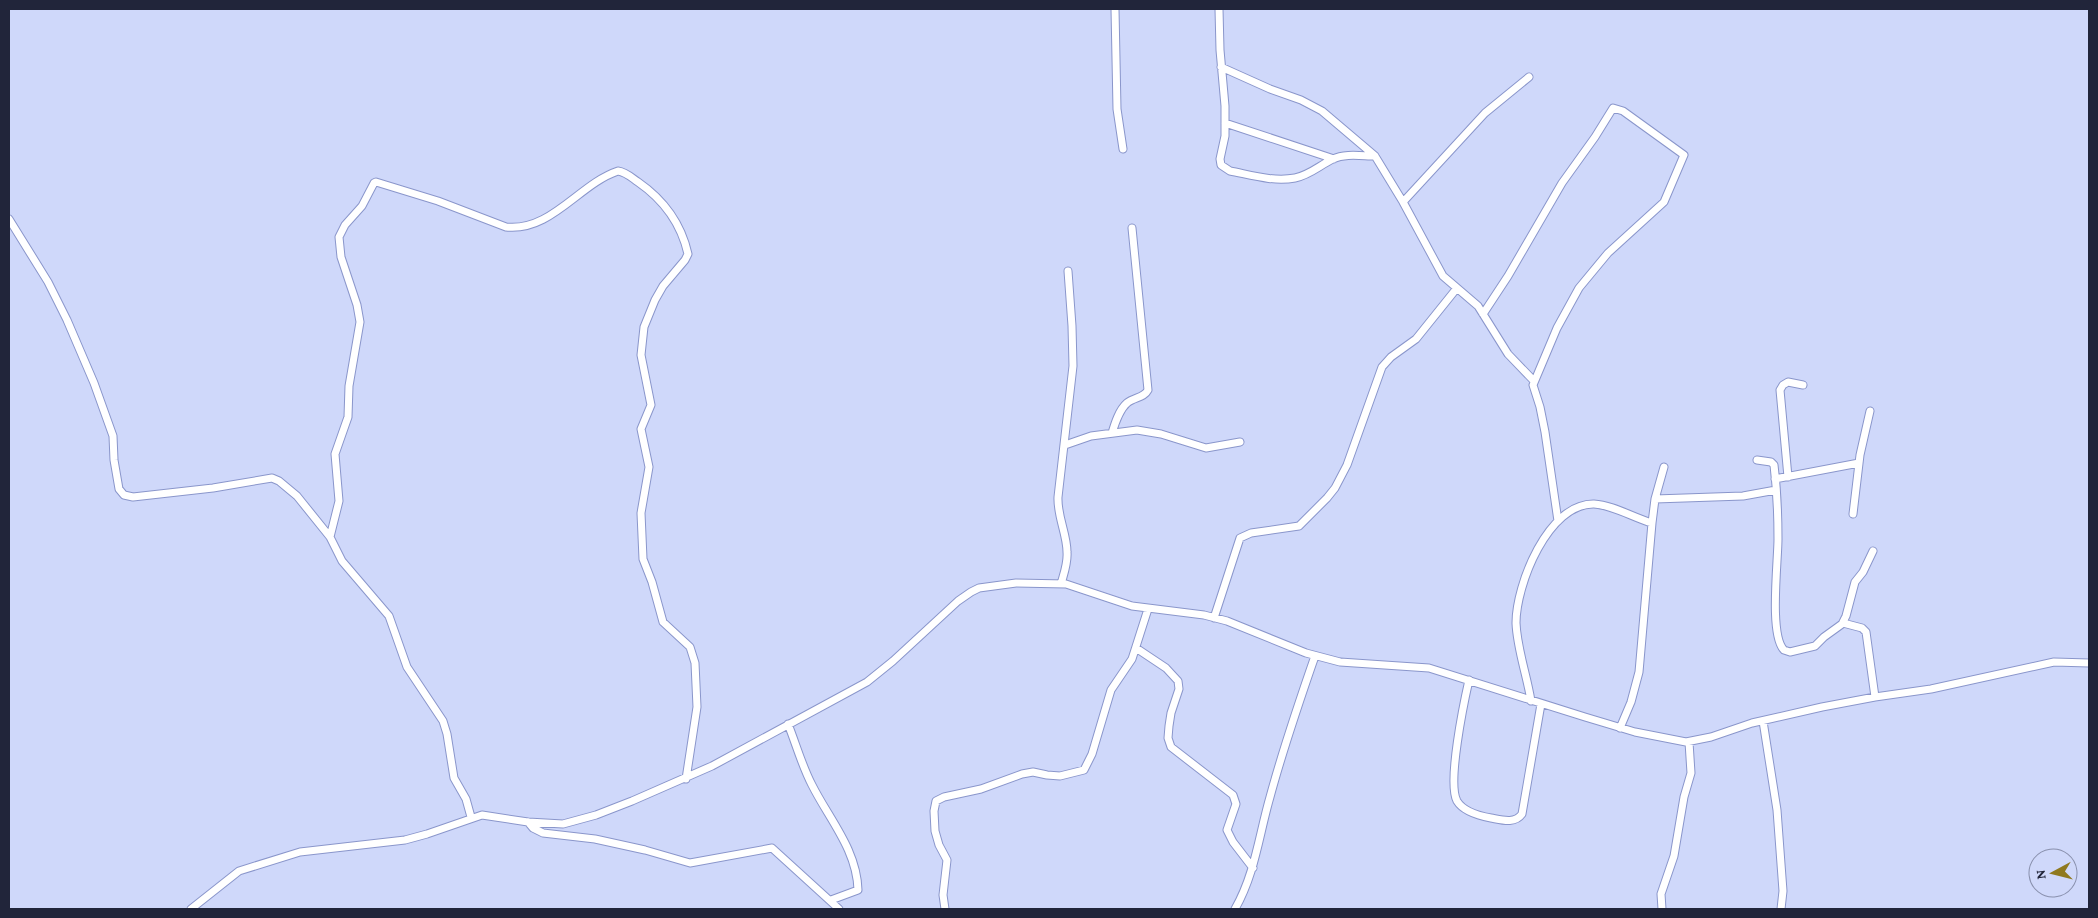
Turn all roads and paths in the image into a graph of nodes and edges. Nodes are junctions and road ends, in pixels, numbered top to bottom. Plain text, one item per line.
1 (1115, 9) edge
2 (1219, 9) edge
3 (1221, 67) junction
4 (1529, 77) dead end
5 (1225, 123) junction
6 (1123, 149) dead end
7 (1375, 156) junction
8 (1334, 159) junction
9 (1403, 202) junction
10 (9, 219) edge
11 (1132, 228) dead end
12 (1068, 271) dead end
13 (1457, 288) junction
14 (1483, 314) junction
15 (1534, 382) junction
16 (1803, 385) dead end
17 (1870, 411) dead end
18 (1112, 433) junction
19 (1240, 442) dead end
20 (1065, 444) junction
21 (1757, 460) dead end
22 (1858, 463) junction
23 (1664, 467) dead end
24 (1788, 477) junction
25 (1775, 479) junction
26 (1776, 490) junction
27 (1655, 499) junction
28 (1853, 514) dead end
29 (1558, 521) junction
30 (1652, 523) junction
31 (330, 536) junction
32 (1873, 551) dead end
33 (1061, 584) junction
34 (1148, 609) junction
35 (1214, 618) junction
36 (1843, 623) junction
37 (1136, 648) junction
38 (1315, 656) junction
39 (2089, 663) edge
40 (1469, 680) junction
41 (1875, 697) junction
42 (1531, 701) junction
43 (1541, 704) junction
44 (1763, 720) junction
45 (788, 724) junction
46 (1620, 728) junction
47 (1689, 742) junction
48 (686, 779) junction
49 (471, 818) junction
50 (528, 822) junction
51 (1253, 868) junction
52 (831, 900) junction
53 (191, 909) edge
54 (839, 909) edge
55 (945, 909) edge
56 (1235, 909) edge
57 (1662, 909) edge
58 (1781, 909) edge

1 - 6 street
2 - 3 street
3 - 5 street
3 - 7 street
4 - 9 street
5 - 8 street
5 - 8 street
7 - 8 street
7 - 9 street
9 - 13 street
10 - 31 street
11 - 18 street
12 - 20 street
13 - 14 street
13 - 35 street
14 - 15 street
14 - 15 street
15 - 29 street
16 - 24 street
17 - 22 street
18 - 19 street
18 - 20 street
20 - 33 street
21 - 25 street
22 - 24 street
22 - 28 street
23 - 27 street
24 - 25 street
25 - 26 street
26 - 27 street
26 - 36 street
27 - 30 street
29 - 30 street
29 - 42 street
30 - 46 street
31 - 48 street
31 - 49 street
32 - 36 street
33 - 34 street
33 - 45 street
34 - 35 street
34 - 37 street
35 - 38 street
36 - 41 street
37 - 51 street
37 - 55 street
38 - 40 street
38 - 51 street
39 - 41 street
40 - 42 street
40 - 43 street
41 - 44 street
42 - 43 street
43 - 46 street
44 - 47 street
44 - 58 street
45 - 48 street
45 - 52 street
46 - 47 street
47 - 57 street
48 - 50 street
49 - 50 street
49 - 53 street
50 - 52 street
51 - 56 street
52 - 54 street

